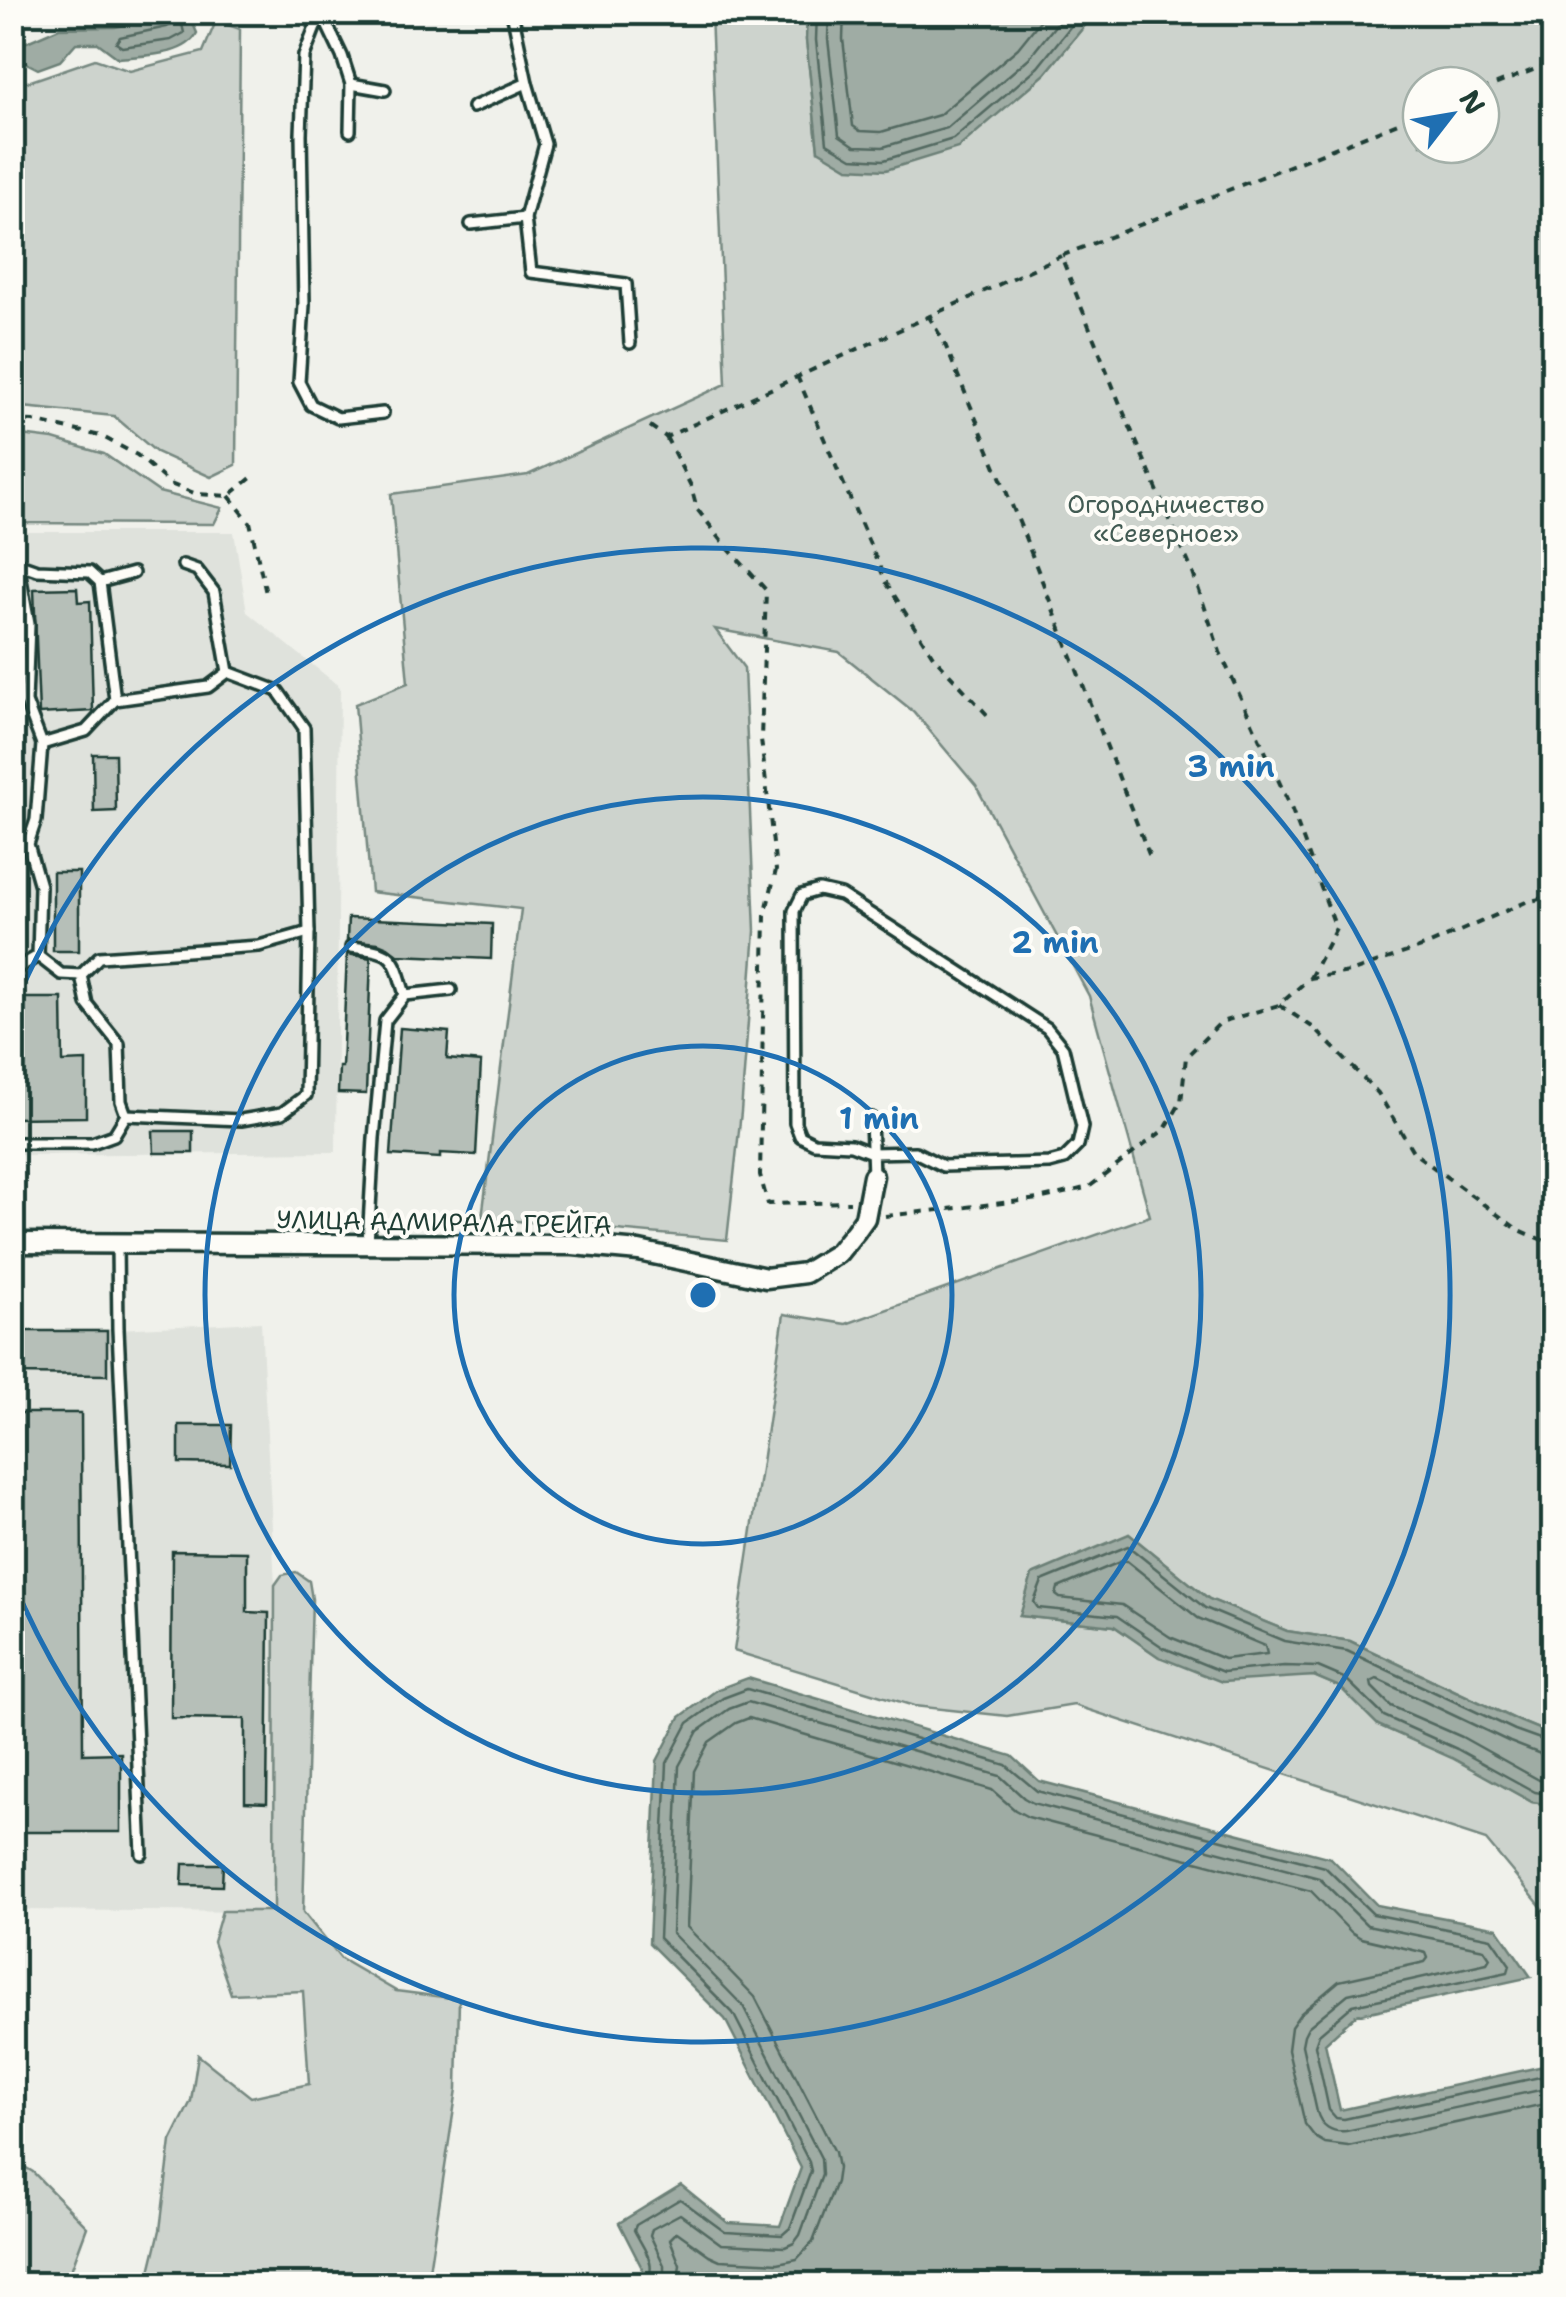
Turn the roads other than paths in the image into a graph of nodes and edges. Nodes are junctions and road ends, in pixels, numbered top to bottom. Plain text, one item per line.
1 (321, 12) edge
2 (512, 12) edge
3 (527, 82) junction
4 (351, 84) junction
5 (384, 90) dead end
6 (473, 107) dead end
7 (350, 131) dead end
8 (525, 218) junction
9 (471, 224) dead end
10 (630, 343) dead end
11 (383, 414) dead end
12 (15, 562) edge
13 (182, 565) dead end
14 (133, 573) dead end
15 (100, 582) junction
16 (228, 672) junction
17 (115, 700) junction
18 (26, 702) junction
19 (12, 703) edge
20 (42, 744) junction
21 (12, 844) edge
22 (28, 844) junction
23 (309, 932) junction
24 (351, 947) dead end
25 (38, 956) junction
26 (12, 972) edge
27 (81, 974) junction
28 (451, 990) dead end
29 (405, 995) junction
30 (126, 1115) junction
31 (872, 1118) dead end
32 (12, 1143) edge
33 (872, 1154) junction
34 (873, 1176) joint
35 (12, 1243) edge
36 (117, 1244) junction
37 (368, 1244) junction
38 (142, 1854) dead end

1 - 4 lane
1 - 11 lane
2 - 3 lane
3 - 6 lane
3 - 8 lane
4 - 5 lane
4 - 7 lane
8 - 9 lane
8 - 10 lane
12 - 15 lane
12 - 18 lane
13 - 16 lane
14 - 15 lane
15 - 17 lane
16 - 17 lane
16 - 23 lane
17 - 20 lane
18 - 19 lane
18 - 20 lane
20 - 22 lane
21 - 22 lane
22 - 25 lane
23 - 27 lane
23 - 30 lane
24 - 29 lane
25 - 26 lane
25 - 27 lane
27 - 30 lane
28 - 29 lane
29 - 37 lane
30 - 32 lane
31 - 33 lane
33 - 33 lane
33 - 34 lane
34 - 37 street, УЛИЦА АДМИРАЛА ГРЕЙГА
35 - 36 street, УЛИЦА АДМИРАЛА ГРЕЙГА
36 - 37 street, УЛИЦА АДМИРАЛА ГРЕЙГА
36 - 38 lane

